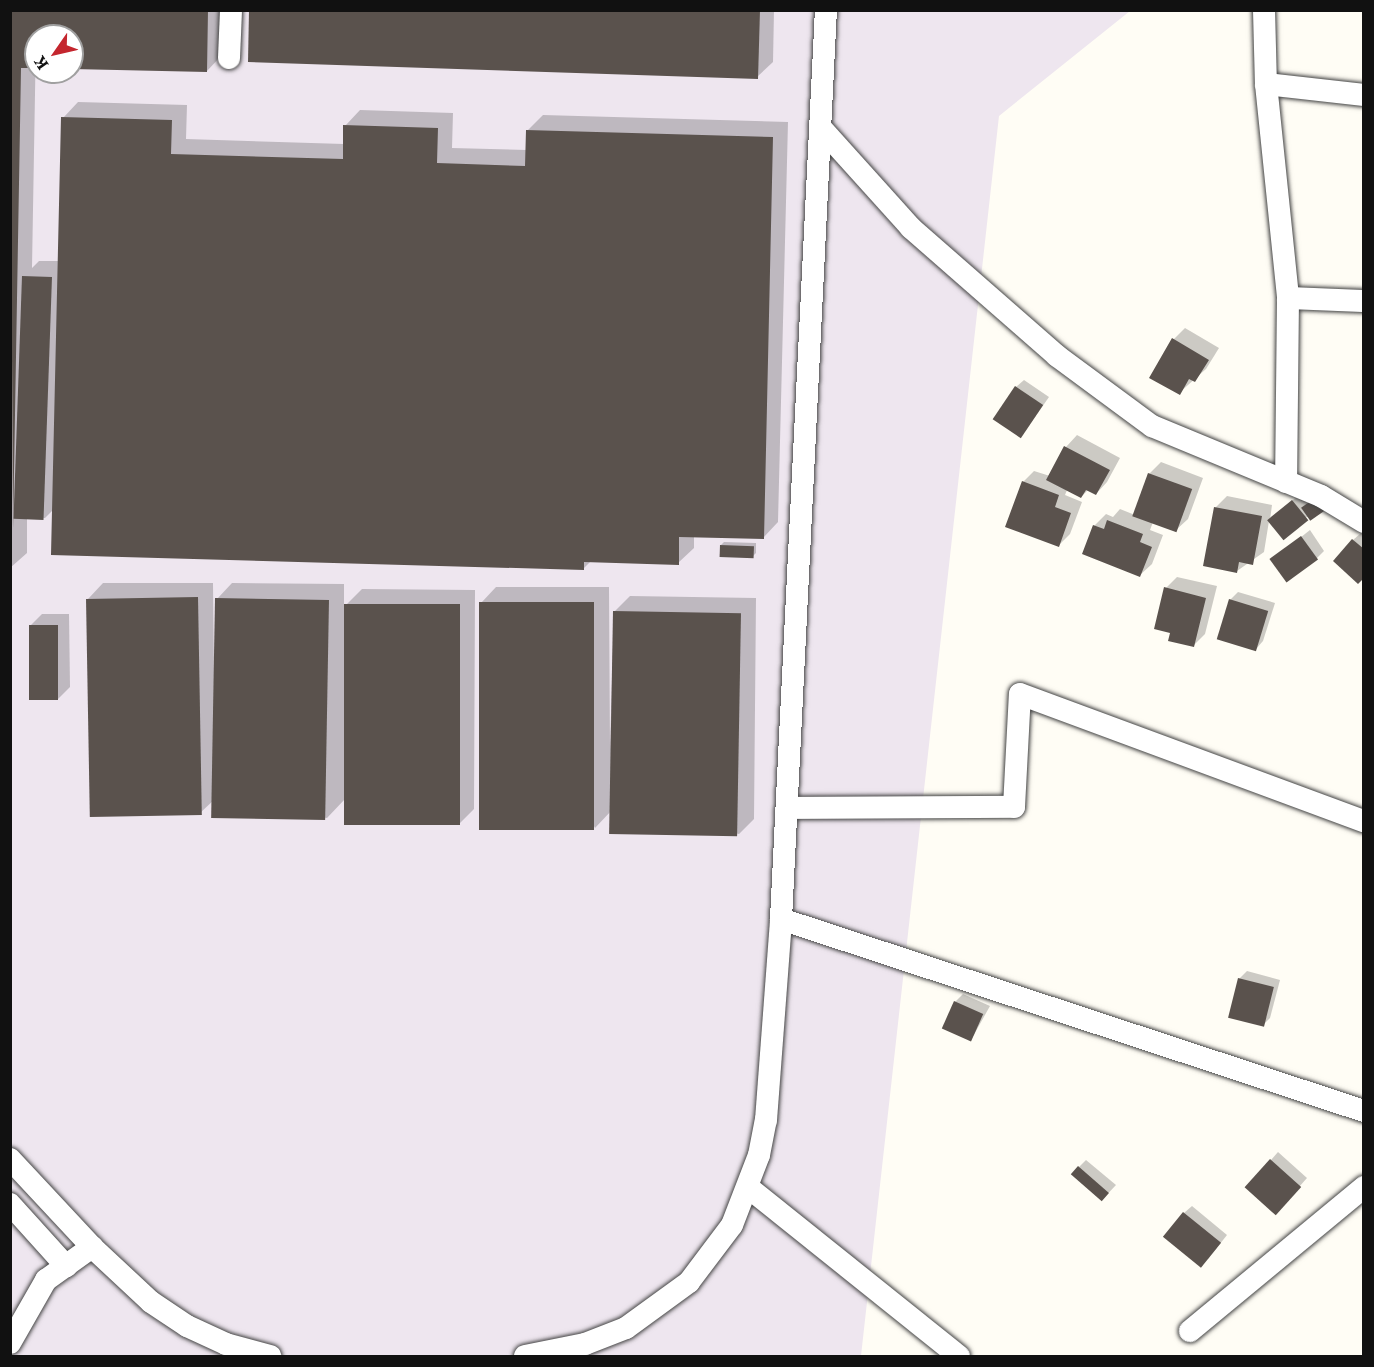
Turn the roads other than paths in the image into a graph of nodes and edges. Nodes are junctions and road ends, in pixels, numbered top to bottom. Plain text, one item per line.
1 (231, 10) edge
2 (826, 10) edge
3 (1264, 10) edge
4 (229, 58) dead end
5 (1266, 84) junction
6 (1364, 95) edge
7 (822, 129) junction
8 (1288, 298) junction
9 (1364, 301) edge
10 (1286, 482) junction
11 (1364, 522) edge
12 (787, 808) junction
13 (1364, 821) edge
14 (782, 919) junction
15 (1364, 1111) edge
16 (10, 1159) edge
17 (1364, 1187) edge
18 (749, 1188) junction
19 (10, 1204) edge
20 (92, 1247) junction
21 (66, 1266) junction
22 (1190, 1331) dead end
23 (10, 1343) edge
24 (270, 1356) edge
25 (525, 1356) edge
26 (958, 1356) edge

1 - 4 street
2 - 7 street
3 - 5 street
5 - 6 street
5 - 8 street
7 - 10 street
7 - 12 street
8 - 9 street
8 - 10 street
10 - 11 street
12 - 13 street
12 - 14 street
14 - 15 street
14 - 18 street
16 - 20 street
17 - 22 street
18 - 25 street
18 - 26 street
19 - 21 street
20 - 21 street
20 - 24 street
21 - 23 street

